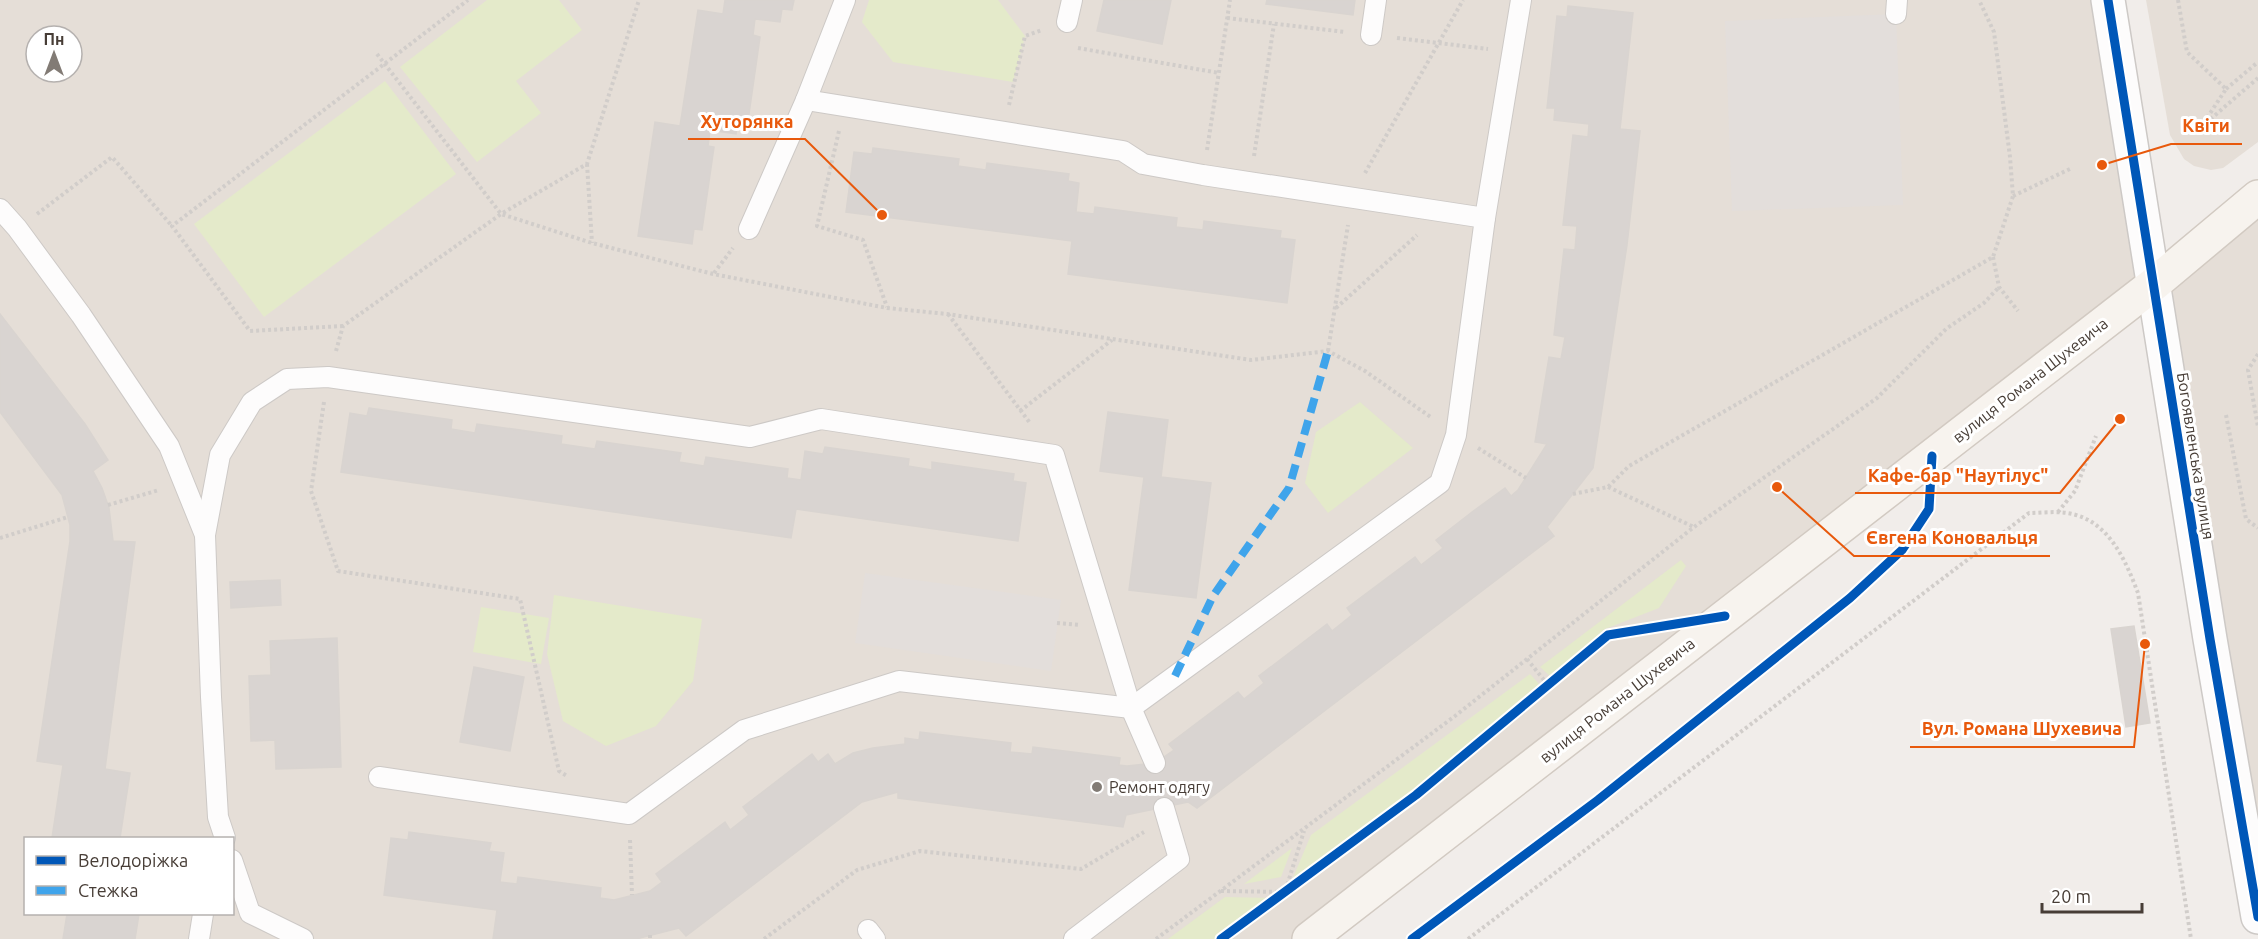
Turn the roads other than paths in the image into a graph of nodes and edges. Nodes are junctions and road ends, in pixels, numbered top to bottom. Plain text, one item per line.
1 (845, 0) edge
2 (1072, 0) edge
3 (1376, 0) edge
4 (1521, 0) edge
5 (2108, 0) edge
6 (1067, 22) road end
7 (1371, 35) dead end
8 (806, 100) junction
9 (2258, 197) edge
10 (0, 209) edge
11 (1485, 218) junction
12 (749, 229) dead end
13 (2154, 284) junction
14 (205, 535) junction
15 (1131, 708) junction
16 (1155, 763) dead end
17 (379, 777) dead end
18 (1166, 813) road end
19 (218, 817) junction
20 (215, 837) edge
21 (225, 837) edge
22 (234, 866) edge
23 (203, 915) edge
24 (2258, 917) edge
25 (1312, 937) edge
26 (199, 939) edge
27 (303, 939) edge
28 (1074, 939) edge

1 - 8 lane
2 - 6 lane
3 - 7 lane
4 - 11 lane
5 - 13 street, Богоявленська вулиця
8 - 11 lane
8 - 12 lane
9 - 13 main road, вулиця Романа Шухевича
10 - 14 lane
11 - 15 lane
13 - 24 street, Богоявленська вулиця
13 - 25 main road, вулиця Романа Шухевича
14 - 15 lane
14 - 19 lane
15 - 16 lane
15 - 17 lane
18 - 28 lane
19 - 20 lane
19 - 21 lane
22 - 27 lane
23 - 26 lane

